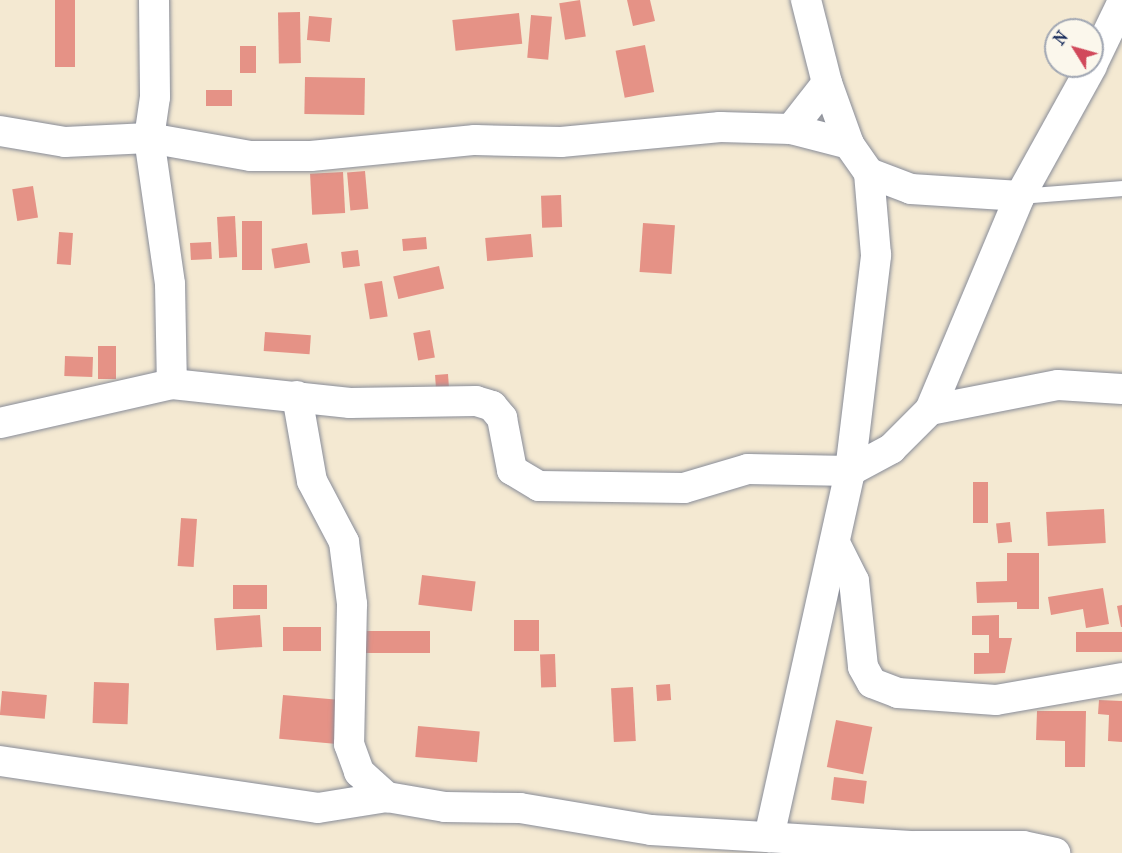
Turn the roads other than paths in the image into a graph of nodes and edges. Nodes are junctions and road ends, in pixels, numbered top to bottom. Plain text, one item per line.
1 (154, 0) edge
2 (806, 0) edge
3 (1122, 3) edge
4 (1104, 41) edge
5 (1085, 78) edge
6 (827, 83) junction
7 (791, 129) junction
8 (0, 131) edge
9 (149, 138) junction
10 (849, 144) junction
11 (869, 172) junction
12 (1122, 188) edge
13 (1020, 196) junction
14 (172, 384) junction
15 (1122, 389) edge
16 (297, 396) junction
17 (930, 410) junction
18 (0, 423) edge
19 (850, 471) junction
20 (836, 545) junction
21 (1122, 678) edge
22 (0, 761) edge
23 (387, 797) junction
24 (769, 837) junction
25 (651, 841) edge
26 (1054, 853) edge

1 - 9 street
2 - 6 street
3 - 4 street
5 - 13 street
6 - 7 street
6 - 10 street
7 - 9 street
7 - 10 street
8 - 9 street
9 - 14 street
10 - 11 street
11 - 13 street
11 - 19 street
12 - 13 lane
13 - 17 street
14 - 16 street
14 - 18 street
15 - 17 street
16 - 19 street
16 - 23 street
17 - 19 street
19 - 20 street
20 - 21 street
20 - 24 street
22 - 23 street
23 - 25 street
24 - 25 street
24 - 26 street

